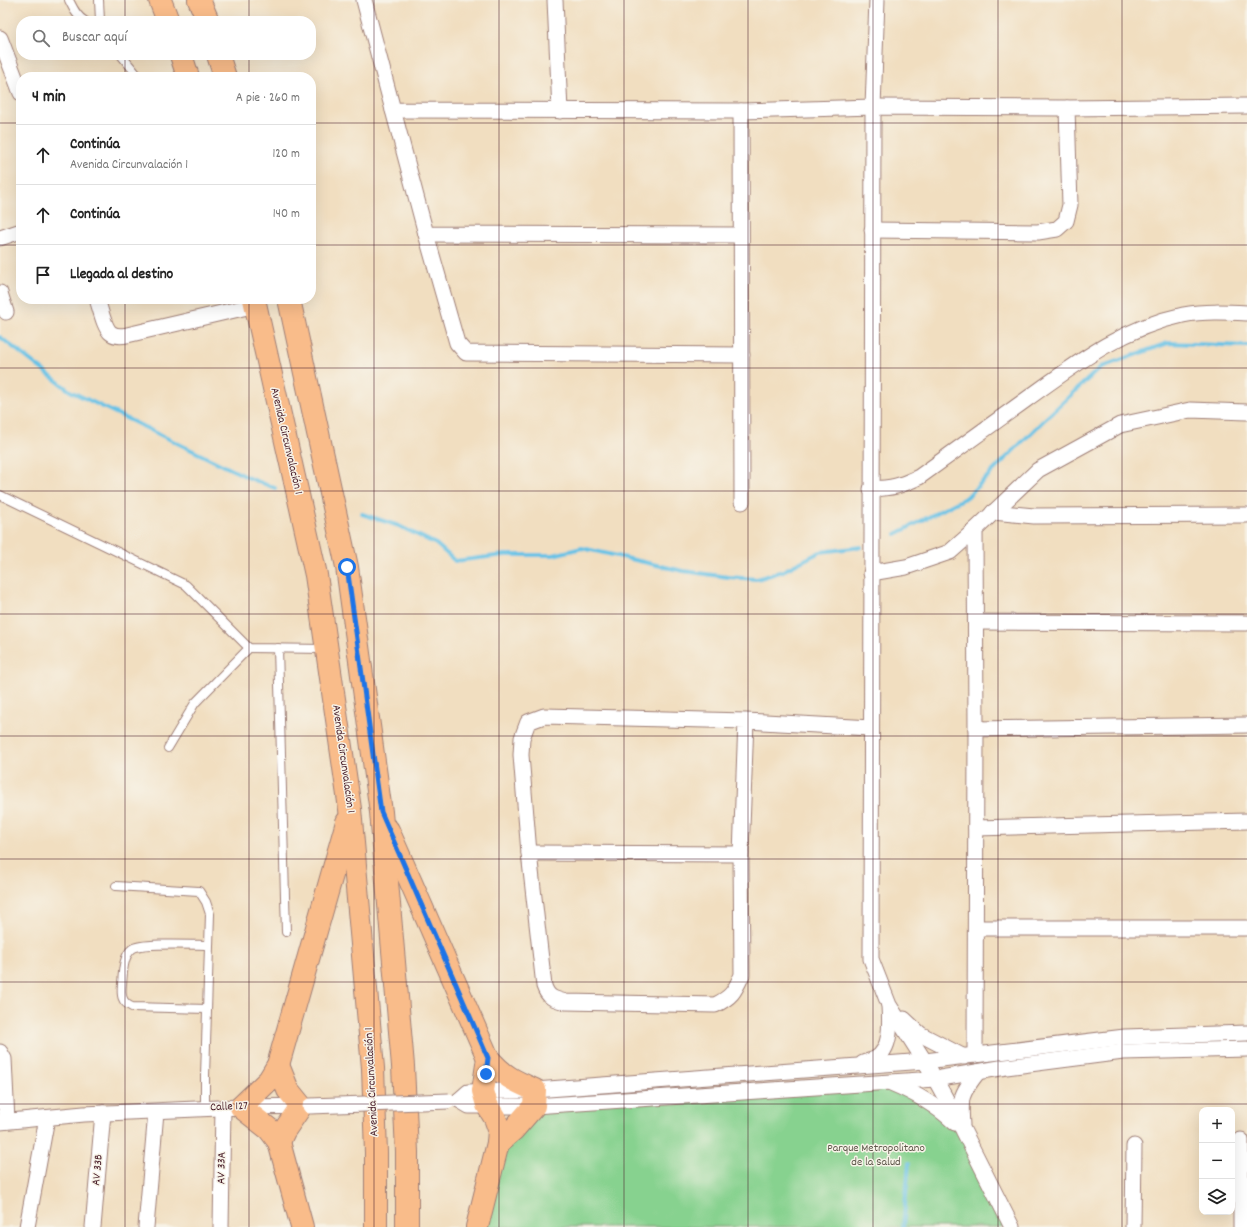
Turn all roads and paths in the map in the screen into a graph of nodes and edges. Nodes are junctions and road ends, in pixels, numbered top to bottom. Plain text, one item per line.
1 (69, 0) edge
2 (99, 0) edge
3 (160, 0) edge
4 (199, 0) edge
5 (364, 0) edge
6 (555, 0) edge
7 (877, 0) edge
8 (79, 16) edge
9 (100, 16) edge
10 (166, 16) edge
11 (206, 16) edge
12 (0, 38) edge
13 (125, 60) edge
14 (183, 60) edge
15 (220, 60) edge
16 (135, 72) edge
17 (186, 72) edge
18 (223, 72) edge
19 (16, 80) edge
20 (1247, 106) edge
21 (873, 107) junction
22 (1067, 108) junction
23 (393, 110) junction
24 (560, 110) junction
25 (740, 110) junction
26 (872, 230) junction
27 (16, 233) edge
28 (426, 234) junction
29 (740, 235) junction
30 (0, 238) edge
31 (0, 293) edge
32 (99, 304) edge
33 (247, 304) edge
34 (255, 304) edge
35 (290, 304) edge
36 (6, 312) dead end
37 (1247, 313) edge
38 (742, 355) junction
39 (1247, 412) edge
40 (872, 489) junction
41 (0, 495) edge
42 (742, 502) dead end
43 (993, 512) junction
44 (1247, 515) edge
45 (975, 530) junction
46 (871, 573) junction
47 (976, 622) junction
48 (1247, 623) edge
49 (249, 648) junction
50 (278, 648) junction
51 (326, 649) junction
52 (746, 721) junction
53 (1247, 725) edge
54 (871, 728) junction
55 (976, 729) junction
56 (168, 748) dead end
57 (350, 809) junction
58 (381, 812) junction
59 (1247, 821) edge
60 (976, 828) junction
61 (529, 853) junction
62 (741, 854) junction
63 (116, 886) dead end
64 (976, 928) junction
65 (1247, 928) edge
66 (286, 932) dead end
67 (209, 945) junction
68 (889, 1005) junction
69 (207, 1009) junction
70 (1247, 1034) edge
71 (1247, 1049) edge
72 (0, 1052) edge
73 (1002, 1052) junction
74 (969, 1056) junction
75 (488, 1058) junction
76 (925, 1061) junction
77 (278, 1065) junction
78 (853, 1067) junction
79 (1006, 1067) junction
80 (978, 1072) junction
81 (935, 1079) junction
82 (888, 1082) junction
83 (485, 1098) junction
84 (535, 1098) junction
85 (305, 1106) junction
86 (205, 1108) junction
87 (232, 1108) junction
88 (156, 1112) junction
89 (103, 1113) junction
90 (47, 1118) junction
91 (4, 1121) edge
92 (963, 1130) junction
93 (1241, 1140) dead end
94 (279, 1142) junction
95 (498, 1143) junction
96 (1134, 1146) dead end
97 (27, 1227) edge
98 (93, 1227) edge
99 (146, 1227) edge
100 (221, 1227) edge
101 (302, 1227) edge
102 (376, 1227) edge
103 (407, 1227) edge
104 (477, 1227) edge
105 (1012, 1227) edge
106 (1133, 1227) edge
107 (1241, 1227) edge

1 - 8 lane
2 - 9 lane
3 - 10 main road
4 - 11 main road
5 - 23 street
6 - 24 street
7 - 21 street
12 - 19 street
13 - 16 lane
14 - 17 main road
15 - 18 main road
20 - 22 street
21 - 22 street
21 - 25 street
21 - 26 street
22 - 26 street
23 - 24 street
23 - 28 street
24 - 25 street
25 - 29 street
26 - 40 street
27 - 30 street
28 - 29 street
28 - 38 street
29 - 38 street
31 - 36 street
32 - 33 street
34 - 51 main road, Avenida Circunvalación 1
35 - 58 main road
37 - 40 street
38 - 42 street
39 - 43 street
40 - 46 street
41 - 49 lane
43 - 44 street
43 - 45 street
45 - 46 street
45 - 47 street
46 - 54 street
47 - 48 street
47 - 55 street
49 - 50 lane
49 - 56 lane
50 - 51 lane
50 - 66 lane
51 - 57 main road, Avenida Circunvalación 1
52 - 54 street
52 - 61 street
52 - 62 street
53 - 55 street
54 - 68 street
55 - 60 street
57 - 77 main road
57 - 102 main road, Avenida Circunvalación 1
58 - 75 main road
58 - 103 main road
59 - 60 street
60 - 64 street
61 - 62 street
61 - 62 street
63 - 67 lane
64 - 65 street
64 - 74 street
67 - 69 lane
67 - 69 lane
68 - 74 street
68 - 76 street
68 - 78 street
69 - 86 lane
70 - 73 street
71 - 79 street
72 - 91 street
73 - 74 street
73 - 79 street
74 - 76 street
75 - 83 main road
75 - 84 main road
76 - 78 street
76 - 81 street
77 - 85 main road
77 - 87 main road
78 - 84 street
79 - 80 street
80 - 81 street
80 - 92 street
81 - 82 street
81 - 92 street
82 - 84 street
82 - 92 street
83 - 84 street
83 - 85 street, Calle 127, bridge
83 - 95 main road
84 - 95 main road
85 - 87 street, Calle 127
85 - 94 main road
86 - 87 street, Calle 127
86 - 88 street, Calle 127
87 - 94 main road
87 - 100 street, AV 33A
88 - 89 street, Calle 127
88 - 99 street
89 - 90 street, Calle 127
89 - 98 street, AV 33B
90 - 91 street, Calle 127
90 - 97 street
92 - 105 street
93 - 107 street
94 - 101 main road
95 - 104 main road
96 - 106 street

